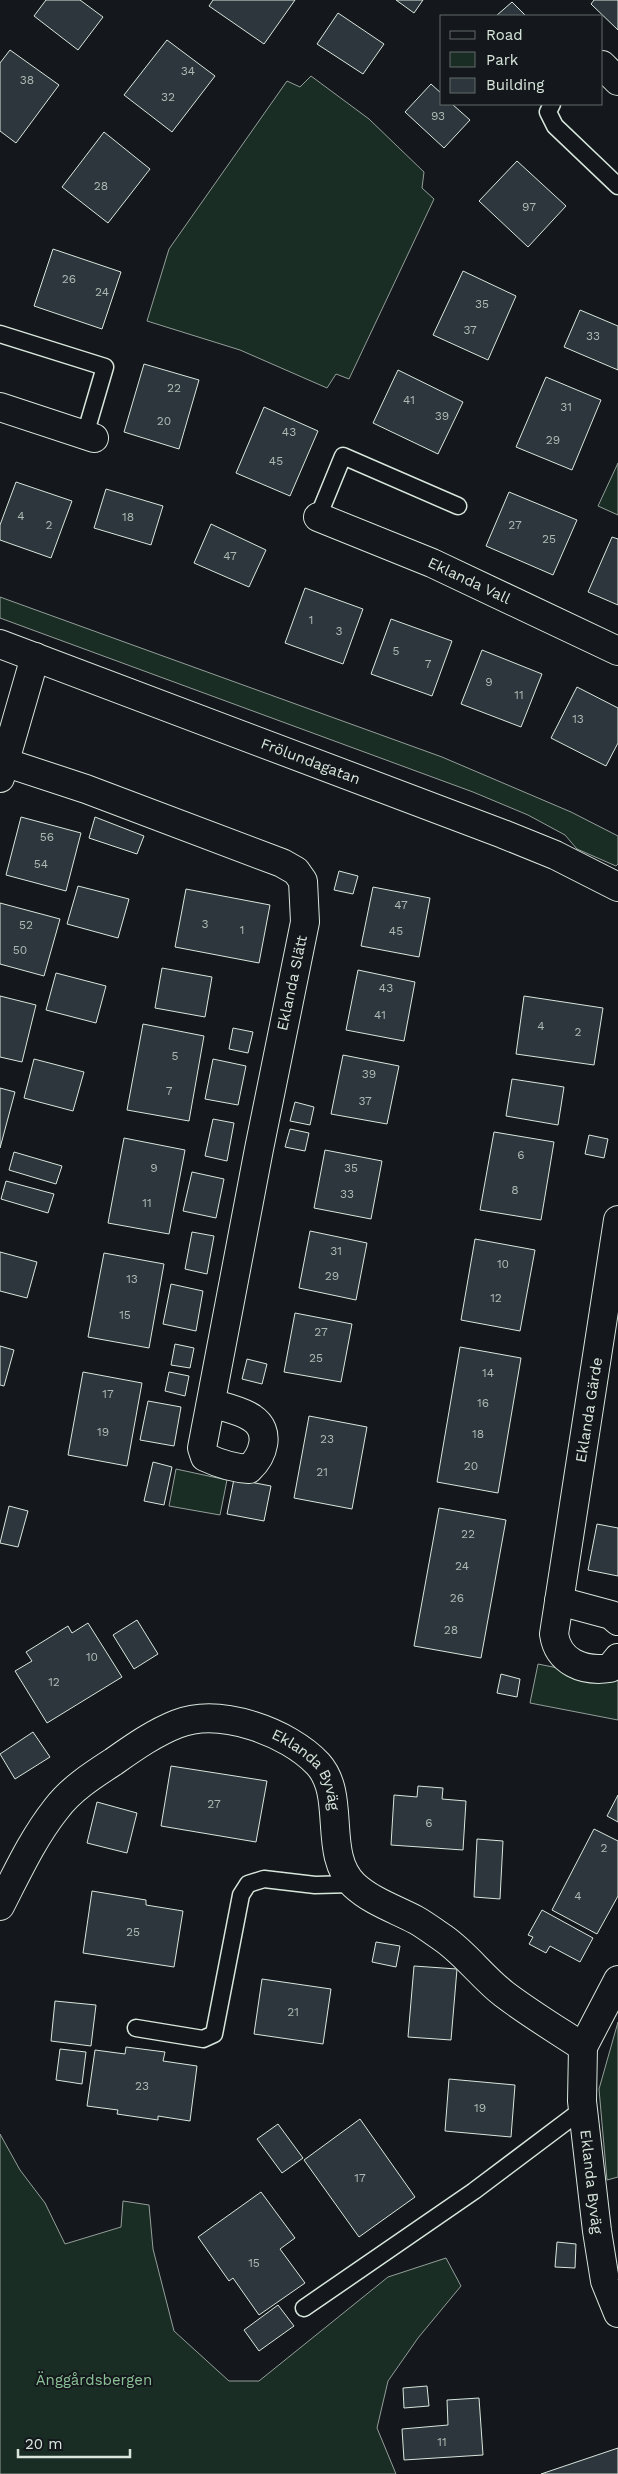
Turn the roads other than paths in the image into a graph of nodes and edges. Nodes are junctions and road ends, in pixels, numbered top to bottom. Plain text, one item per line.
1 (603, 66) edge
2 (618, 81) edge
3 (552, 105) edge
4 (618, 186) edge
5 (0, 334) edge
6 (0, 407) edge
7 (90, 437) joint
8 (458, 506) dead end
9 (318, 517) joint
10 (0, 644) edge
11 (618, 651) edge
12 (34, 657) junction
13 (2, 770) edge
14 (618, 887) edge
15 (618, 1220) edge
16 (211, 1403) dead end
17 (559, 1601) junction
18 (618, 1621) edge
19 (618, 1658) edge
20 (353, 1884) junction
21 (0, 1906) edge
22 (618, 1980) edge
23 (136, 2028) dead end
24 (583, 2047) junction
25 (583, 2109) junction
26 (612, 2280) edge
27 (304, 2308) dead end
28 (618, 2313) edge

1 - 2 street
3 - 4 lane
5 - 7 lane
6 - 7 street
8 - 9 lane
9 - 11 street, Eklanda Vall
10 - 12 street, Frölundagatan
12 - 13 street, Eklanda Slätt
12 - 14 street, Frölundagatan
13 - 16 street, Eklanda Slätt
15 - 17 street, Eklanda Gärde
17 - 18 street
17 - 19 street, Eklanda Gärde
20 - 21 street, Eklanda Byväg
20 - 23 lane
20 - 24 street, Eklanda Byväg
22 - 24 street, Eklanda Byväg
24 - 25 street, Eklanda Byväg
25 - 26 street, Eklanda Byväg
25 - 27 lane
26 - 28 street, Eklanda Byväg

